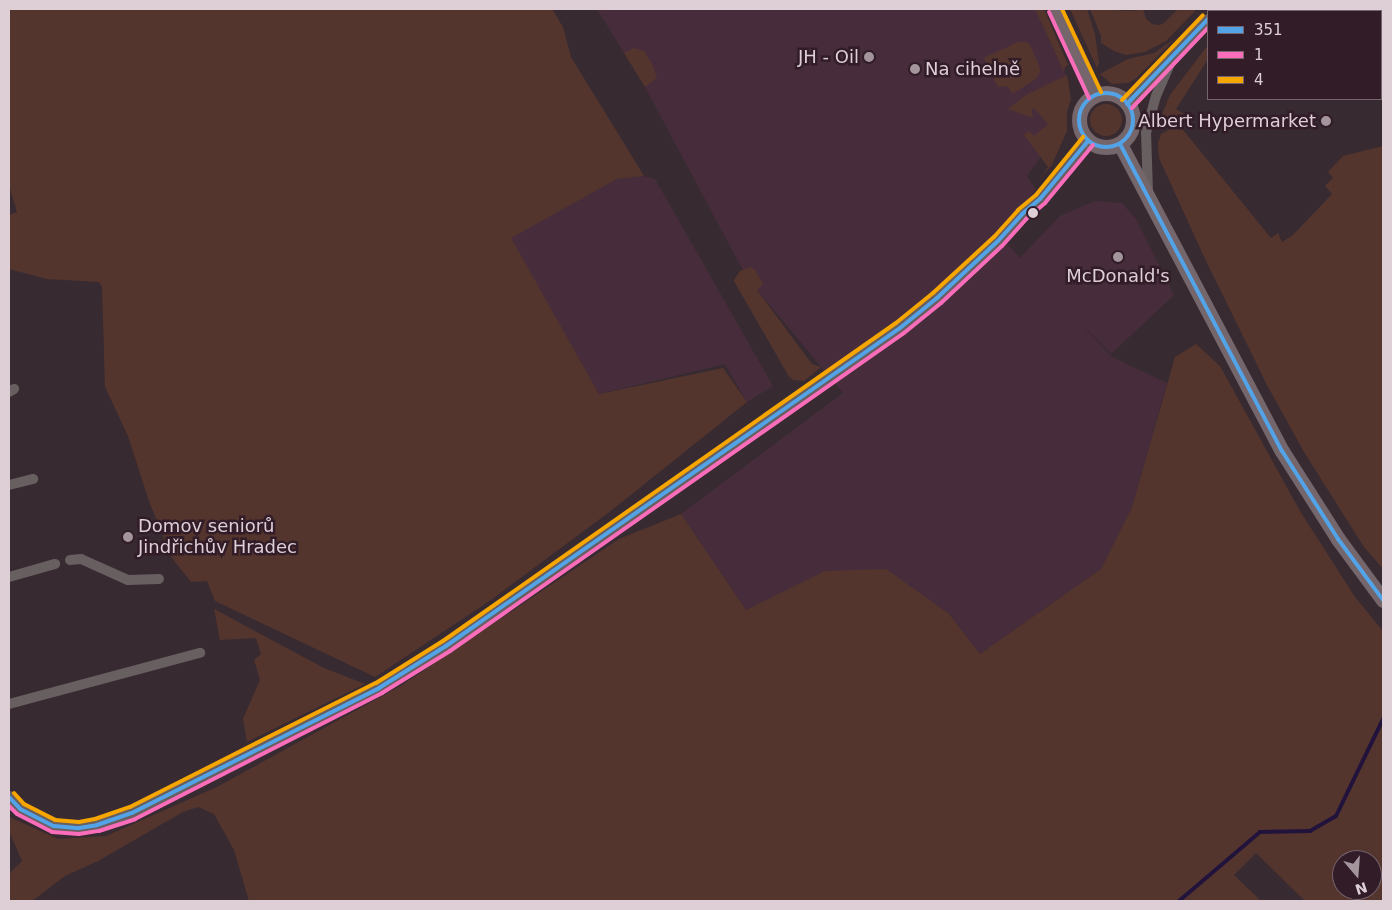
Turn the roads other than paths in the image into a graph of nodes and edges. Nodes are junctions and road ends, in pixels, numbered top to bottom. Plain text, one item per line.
1 (1055, 9) edge
2 (1207, 20) edge
3 (1173, 57) junction
4 (1095, 95) junction
5 (1128, 104) junction
6 (1088, 141) junction
7 (1120, 144) junction
8 (1149, 198) junction
9 (33, 479) dead end
10 (9, 485) edge
11 (70, 560) dead end
12 (55, 564) dead end
13 (9, 577) edge
14 (159, 579) dead end
15 (1383, 600) edge
16 (200, 653) dead end
17 (9, 704) edge
18 (9, 797) edge

1 - 4 main road
2 - 3 street
3 - 5 street
3 - 8 street
4 - 5 main road
4 - 6 main road
5 - 7 main road
6 - 7 main road
6 - 18 street
7 - 8 main road
8 - 15 main road
9 - 10 street
11 - 14 street
12 - 13 street
16 - 17 street

